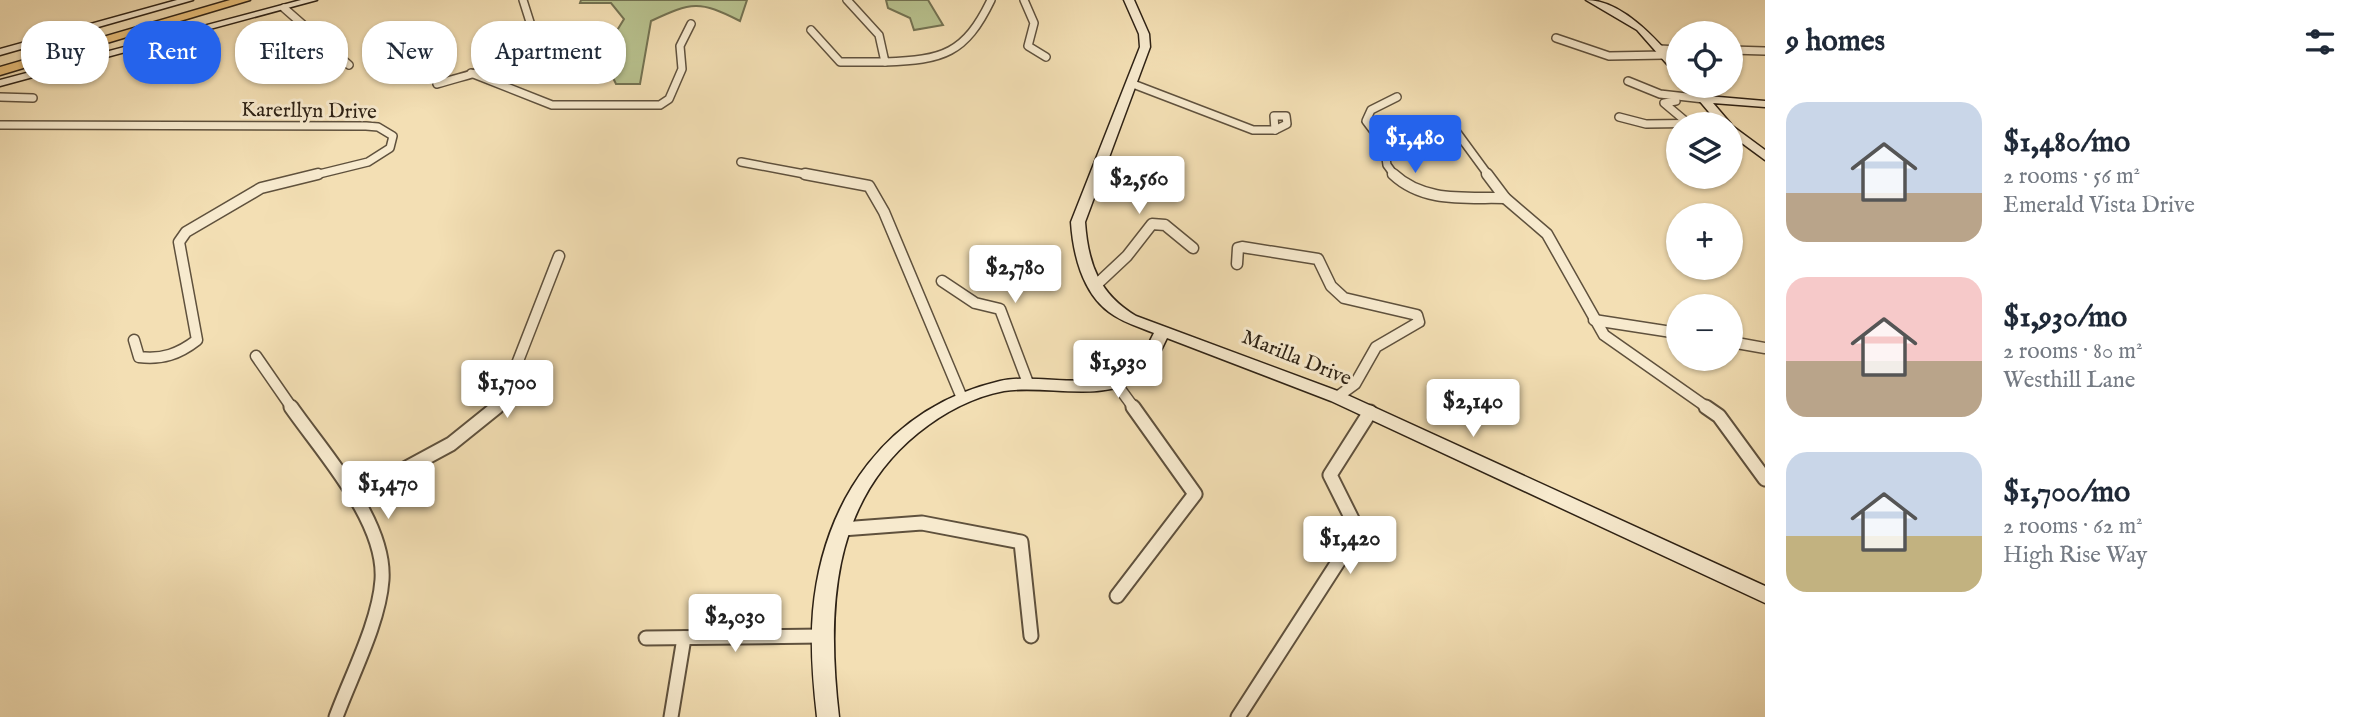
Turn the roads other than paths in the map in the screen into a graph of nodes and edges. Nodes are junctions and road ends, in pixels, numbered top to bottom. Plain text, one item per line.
1 (188, 0) edge
2 (209, 0) edge
3 (244, 0) edge
4 (312, 0) edge
5 (523, 0) edge
6 (847, 0) edge
7 (991, 0) edge
8 (1024, 0) edge
9 (1129, 0) edge
10 (1591, 0) edge
11 (284, 8) junction
12 (530, 21) edge
13 (691, 24) dead end
14 (811, 30) dead end
15 (1556, 38) dead end
16 (1743, 50) edge
17 (1765, 51) edge
18 (0, 52) edge
19 (1663, 52) junction
20 (1666, 52) edge
21 (1666, 56) edge
22 (1046, 57) dead end
23 (0, 60) edge
24 (885, 62) junction
25 (349, 65) dead end
26 (0, 71) edge
27 (471, 73) edge
28 (457, 78) edge
29 (1628, 81) dead end
30 (0, 83) edge
31 (499, 84) edge
32 (1133, 84) junction
33 (0, 97) edge
34 (1397, 97) dead end
35 (33, 98) dead end
36 (1705, 100) junction
37 (1765, 104) edge
38 (1675, 112) edge
39 (1715, 112) edge
40 (1619, 117) dead end
41 (1666, 124) edge
42 (0, 125) edge
43 (1275, 131) dead end
44 (1456, 131) dead end
45 (1743, 139) edge
46 (1765, 156) edge
47 (741, 162) dead end
48 (1504, 198) junction
49 (1192, 247) dead end
50 (559, 256) dead end
51 (1237, 264) dead end
52 (942, 281) dead end
53 (1095, 286) junction
54 (1594, 320) junction
55 (1163, 331) junction
56 (1666, 331) edge
57 (134, 340) dead end
58 (1743, 344) edge
59 (1765, 348) edge
60 (256, 356) dead end
61 (1115, 382) junction
62 (1028, 383) junction
63 (1337, 397) junction
64 (962, 398) junction
65 (1370, 412) junction
66 (1765, 479) edge
67 (353, 497) junction
68 (842, 529) junction
69 (1765, 595) edge
70 (1117, 596) dead end
71 (823, 636) junction
72 (1031, 636) dead end
73 (646, 638) dead end
74 (684, 638) junction
75 (335, 717) edge
76 (671, 717) edge
77 (828, 717) edge
78 (1238, 717) edge

1 - 18 street
2 - 23 highway
3 - 26 highway
4 - 11 street
5 - 12 street
6 - 24 street
7 - 24 street
8 - 22 street
9 - 32 street, Marilla Drive
10 - 19 street
11 - 25 street
11 - 30 street
13 - 31 street
14 - 24 street
15 - 19 street
16 - 17 street
19 - 20 street
19 - 21 street
27 - 28 street
29 - 36 street
32 - 43 street
32 - 53 street, Marilla Drive
33 - 35 street
34 - 48 street
36 - 37 street
36 - 38 street
36 - 39 street
40 - 41 street
42 - 57 street, Karerllyn Drive
44 - 48 street
45 - 46 street
47 - 64 street
48 - 54 street
49 - 53 street
50 - 67 street
51 - 63 street
52 - 62 street
53 - 55 street, Marilla Drive
54 - 56 street
54 - 66 street
55 - 61 street
55 - 63 street, Marilla Drive
58 - 59 street
60 - 67 street
61 - 62 street
61 - 70 street
62 - 64 street
63 - 65 street, Marilla Drive
64 - 68 street
65 - 69 street, Marilla Drive
65 - 78 street
67 - 75 street
68 - 71 street
68 - 72 street
71 - 74 street
71 - 77 street
73 - 74 street
74 - 76 street

